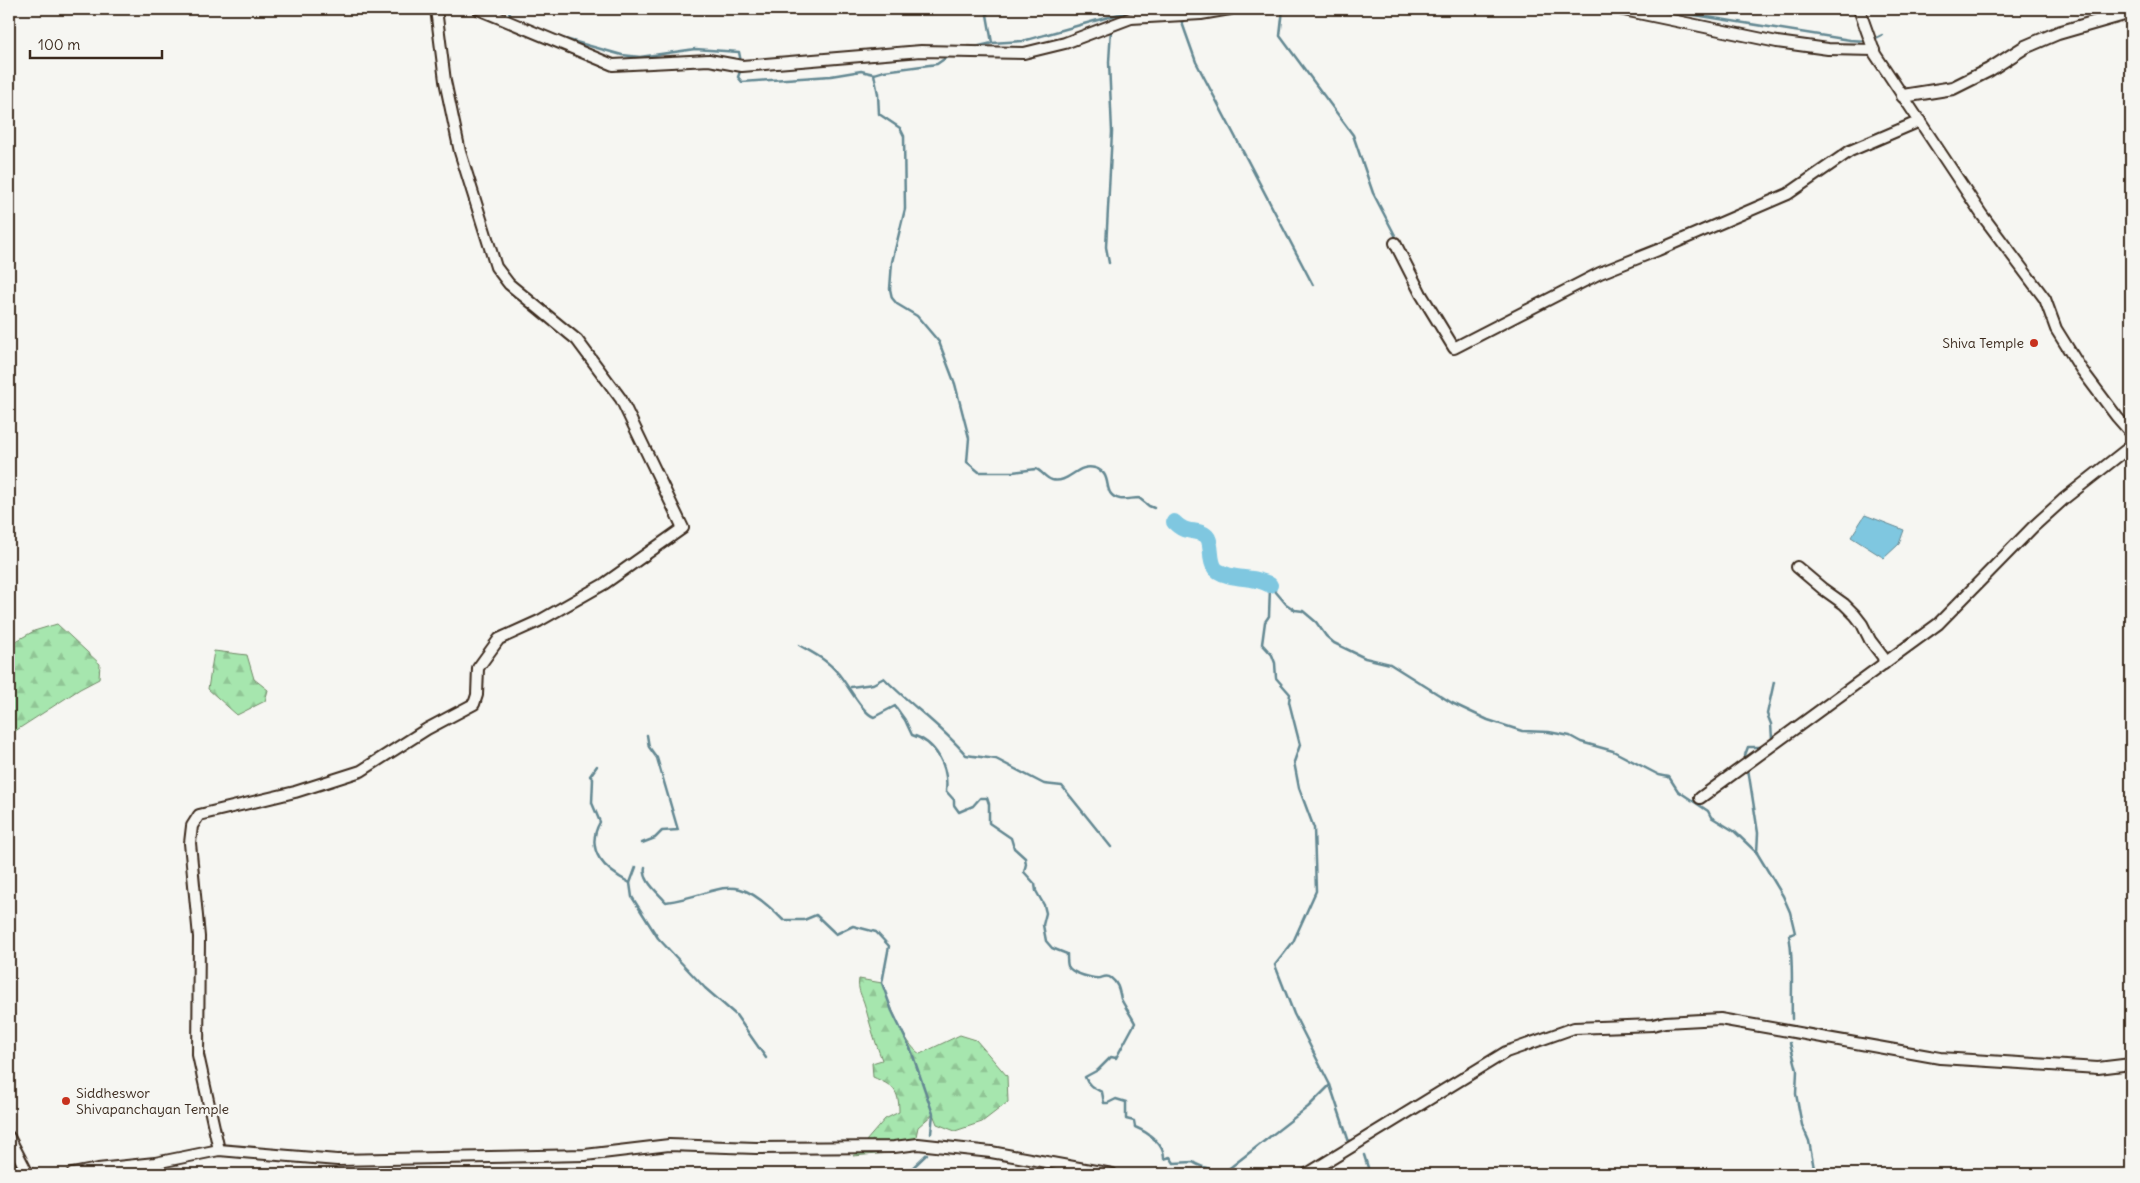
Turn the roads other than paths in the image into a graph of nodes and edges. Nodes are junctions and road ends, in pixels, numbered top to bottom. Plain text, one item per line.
1 (436, 9) edge
2 (478, 9) edge
3 (1230, 9) edge
4 (1619, 9) edge
5 (1859, 9) edge
6 (2131, 12) edge
7 (1874, 50) junction
8 (1903, 96) junction
9 (1920, 122) junction
10 (1395, 244) dead end
11 (2131, 433) edge
12 (2131, 446) edge
13 (1797, 567) dead end
14 (1884, 664) junction
15 (1700, 798) dead end
16 (2131, 1064) edge
17 (9, 1137) edge
18 (219, 1150) junction
19 (28, 1174) edge
20 (72, 1174) edge
21 (1112, 1174) edge
22 (1307, 1174) edge

1 - 18 street
2 - 3 street
4 - 7 street
5 - 7 street
6 - 8 street
7 - 8 street
8 - 9 street
9 - 10 street
9 - 11 street
12 - 14 street
13 - 14 street
14 - 15 street
16 - 22 street
17 - 19 street
18 - 20 street
18 - 21 street

